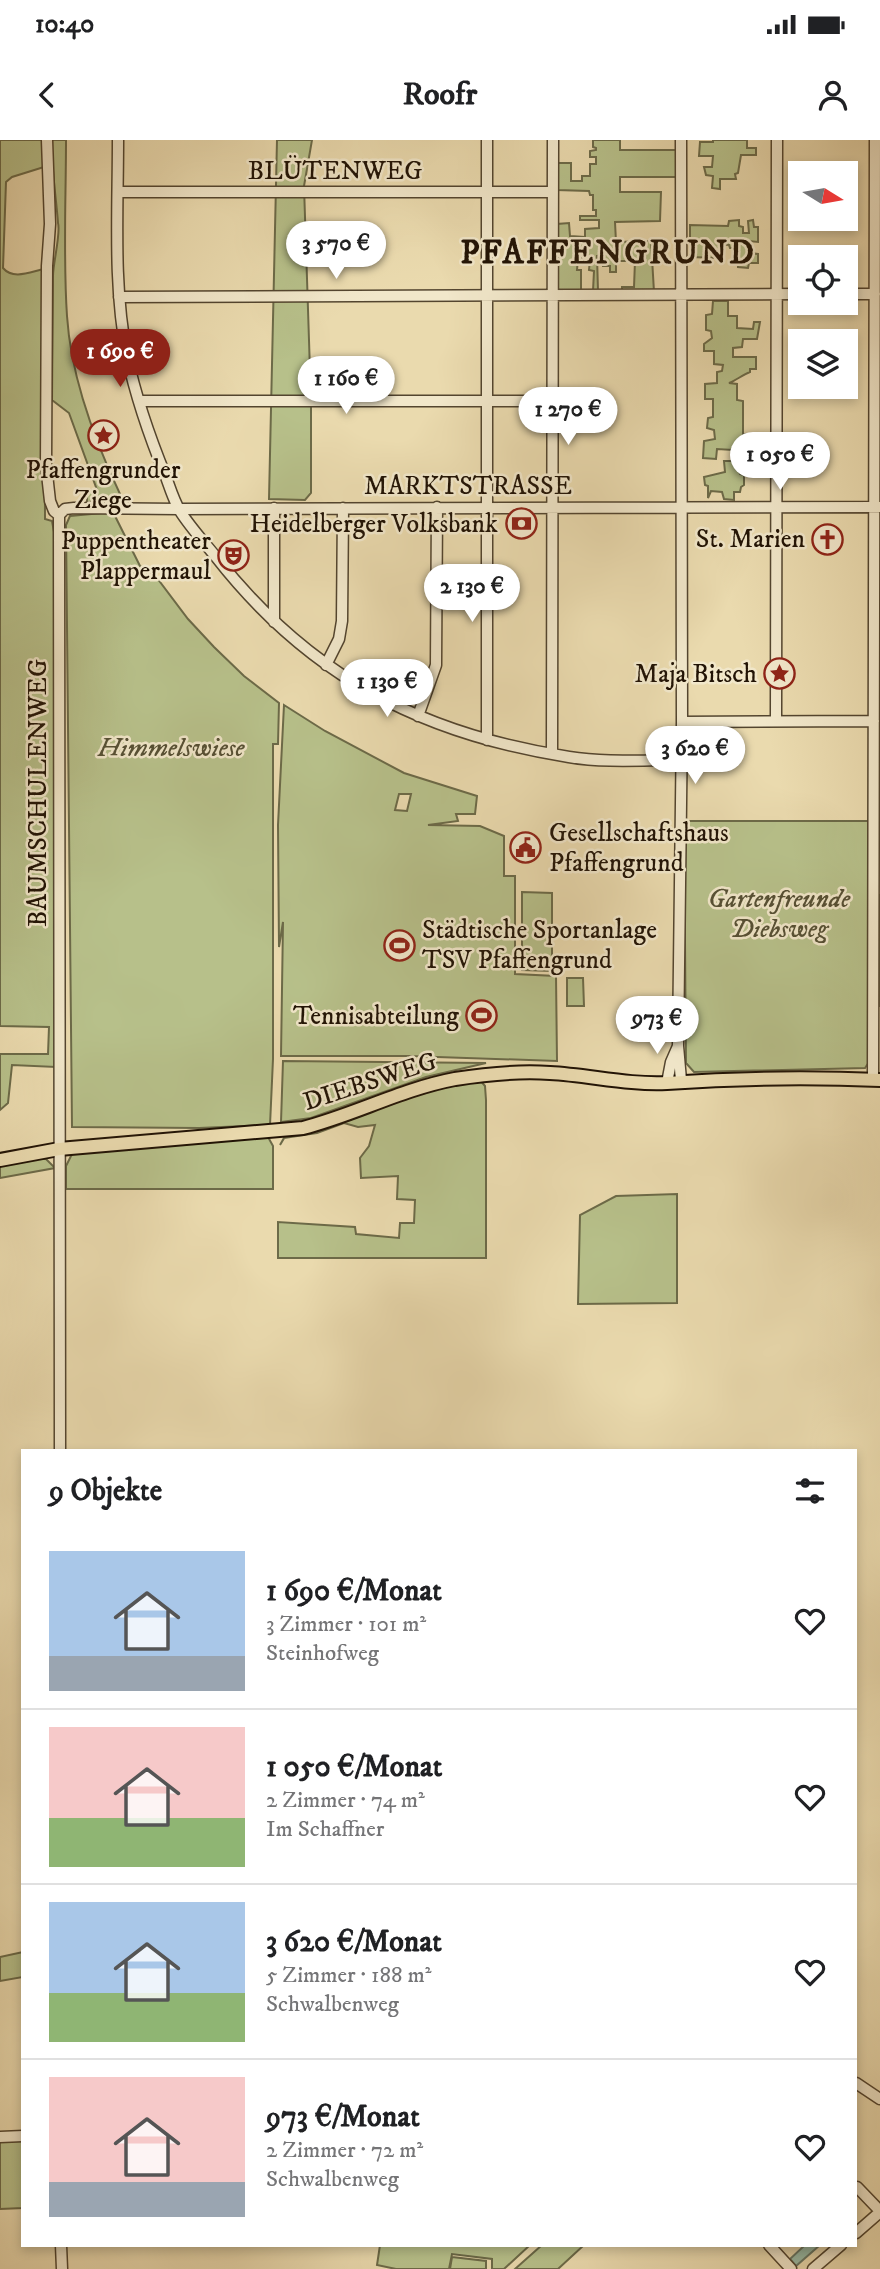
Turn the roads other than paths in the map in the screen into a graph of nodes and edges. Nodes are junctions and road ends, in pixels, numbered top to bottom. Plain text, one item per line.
1 (47, 140) edge
2 (118, 140) edge
3 (487, 140) edge
4 (553, 140) edge
5 (681, 140) edge
6 (777, 140) edge
7 (875, 140) edge
8 (877, 166) edge
9 (118, 192) junction
10 (487, 192) junction
11 (553, 192) junction
12 (777, 294) junction
13 (788, 294) edge
14 (858, 294) edge
15 (875, 294) junction
16 (553, 295) junction
17 (487, 296) junction
18 (680, 296) junction
19 (119, 297) junction
20 (877, 333) edge
21 (139, 401) junction
22 (487, 401) junction
23 (553, 401) junction
24 (878, 451) edge
25 (437, 507) junction
26 (487, 507) junction
27 (553, 507) junction
28 (681, 507) junction
29 (777, 507) junction
30 (878, 507) edge
31 (274, 508) junction
32 (343, 508) junction
33 (179, 509) junction
34 (60, 515) junction
35 (878, 564) edge
36 (274, 622) junction
37 (326, 665) junction
38 (418, 716) junction
39 (776, 721) junction
40 (682, 722) junction
41 (874, 722) junction
42 (877, 736) edge
43 (487, 740) junction
44 (552, 753) junction
45 (680, 760) junction
46 (678, 1046) junction
47 (681, 1077) junction
48 (876, 1080) edge
49 (667, 1083) junction
50 (59, 1149) junction
51 (0, 1160) edge
52 (60, 1449) edge
53 (857, 2085) edge
54 (880, 2099) edge
55 (21, 2136) edge
56 (0, 2137) edge
57 (857, 2187) edge
58 (880, 2212) edge
59 (857, 2232) edge
60 (61, 2247) edge
61 (771, 2247) edge
62 (839, 2247) edge
63 (62, 2269) edge
64 (791, 2269) edge
65 (813, 2269) edge

1 - 34 street, BAUMSCHULENWEG
2 - 9 street
3 - 10 street
4 - 11 street
5 - 18 street
6 - 12 street
7 - 8 street
8 - 15 street
9 - 10 street, BLÜTENWEG
9 - 19 street
10 - 11 street, BLÜTENWEG
10 - 17 street
11 - 16 street
12 - 13 street
12 - 18 street
12 - 29 street
14 - 15 street
15 - 20 street
16 - 17 street
16 - 18 street
16 - 23 street
17 - 19 street
17 - 22 street
18 - 28 street
19 - 21 street
20 - 24 street
21 - 22 street
21 - 33 street
22 - 23 street
22 - 26 street
23 - 27 street
24 - 30 street
25 - 26 street, MARKTSTRASSE
25 - 32 street, MARKTSTRASSE
25 - 38 street
26 - 27 street, MARKTSTRASSE
26 - 43 street
27 - 28 street, MARKTSTRASSE
27 - 44 street
28 - 29 street, MARKTSTRASSE
28 - 40 street
29 - 30 street, MARKTSTRASSE
29 - 39 street
30 - 35 street
31 - 32 street, MARKTSTRASSE
31 - 33 street, MARKTSTRASSE
31 - 36 street
32 - 37 street
33 - 34 street, MARKTSTRASSE
33 - 36 street
34 - 50 street, BAUMSCHULENWEG
35 - 41 street
36 - 37 street
37 - 38 street
38 - 43 street
39 - 40 street
39 - 41 street
40 - 45 street
41 - 42 street
42 - 48 street
43 - 44 street
44 - 45 street
45 - 46 street
46 - 47 street
46 - 49 street
47 - 48 main road, DIEBSWEG
47 - 49 main road, DIEBSWEG
49 - 50 main road, DIEBSWEG
50 - 51 main road, DIEBSWEG
50 - 52 street, BAUMSCHULENWEG
53 - 54 street
55 - 56 street
57 - 58 street
58 - 59 street
60 - 63 street
61 - 64 street
62 - 65 street

